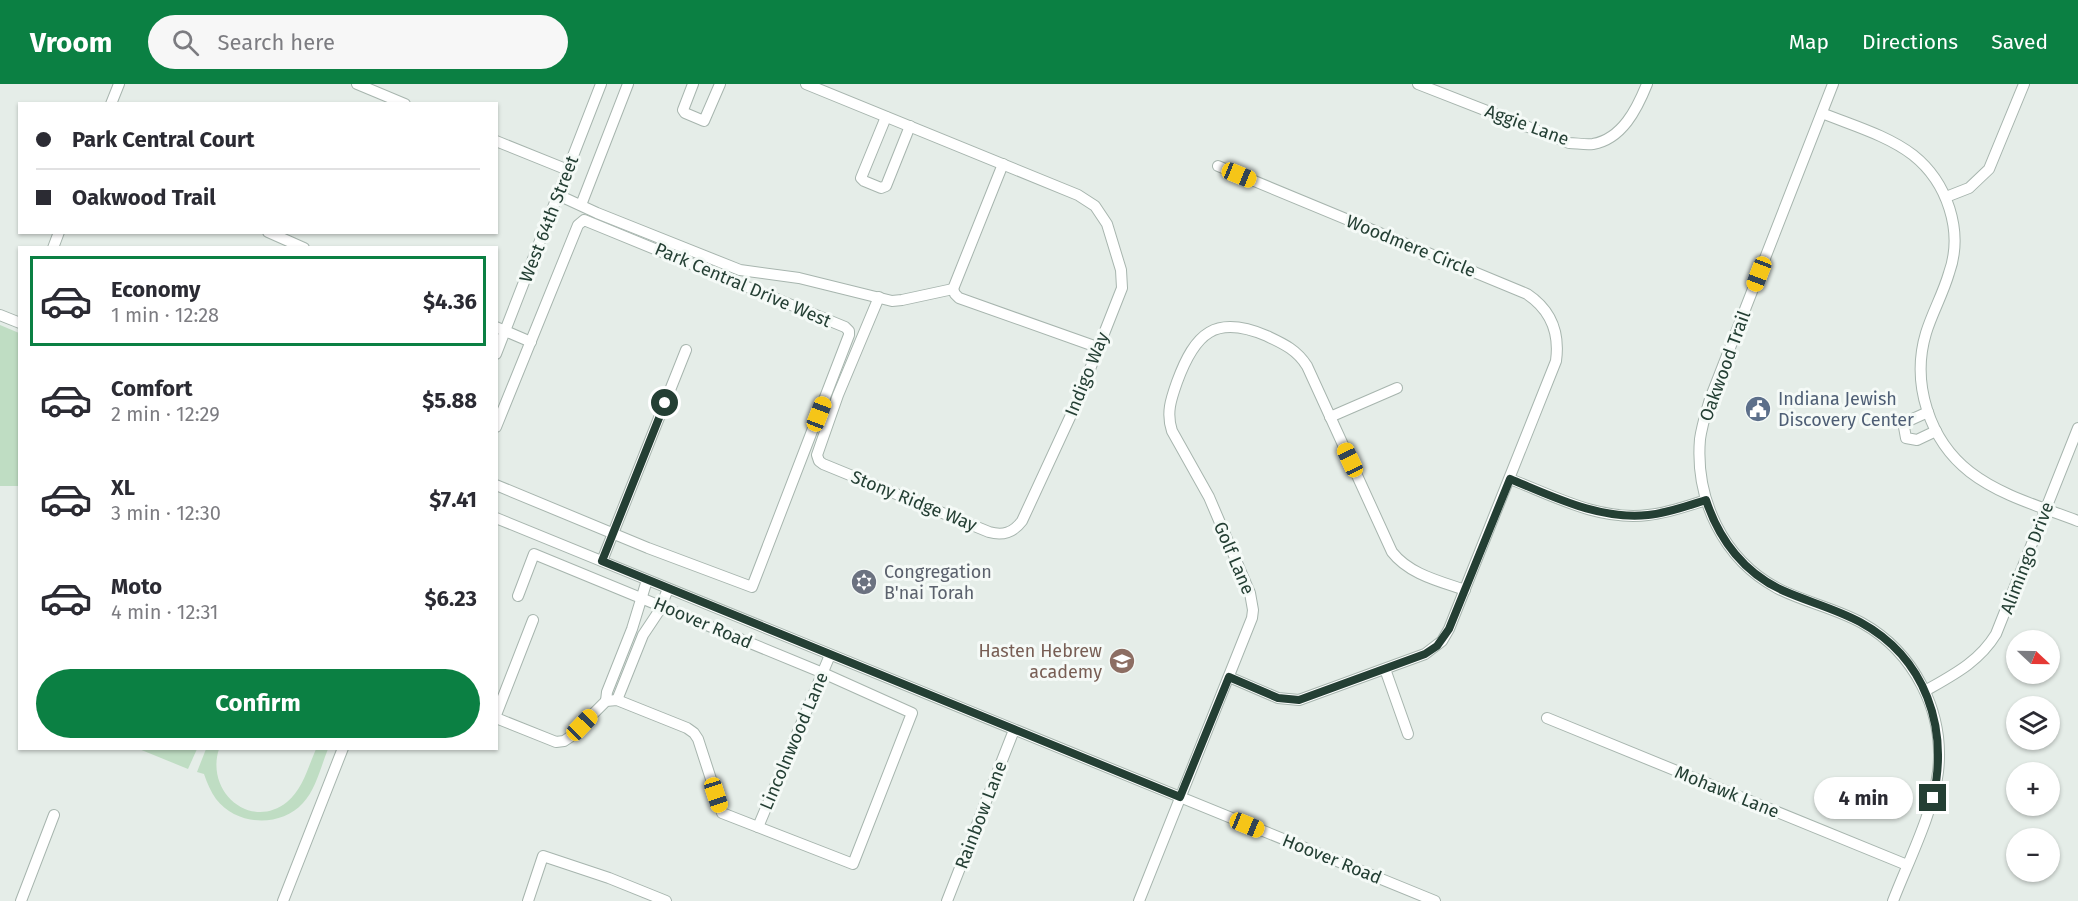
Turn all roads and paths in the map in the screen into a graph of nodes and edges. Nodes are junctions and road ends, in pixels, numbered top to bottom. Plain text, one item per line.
1 (119, 84) edge
2 (357, 84) edge
3 (601, 84) edge
4 (628, 84) edge
5 (693, 84) edge
6 (720, 84) edge
7 (806, 84) edge
8 (1418, 84) edge
9 (1647, 84) edge
10 (1833, 84) edge
11 (2024, 84) edge
12 (112, 102) edge
13 (400, 102) edge
14 (1822, 112) junction
15 (886, 117) junction
16 (910, 126) junction
17 (498, 142) edge
18 (1003, 164) junction
19 (1218, 166) dead end
20 (568, 170) junction
21 (558, 195) junction
22 (1946, 197) junction
23 (581, 205) junction
24 (272, 234) edge
25 (300, 246) edge
26 (953, 289) junction
27 (879, 297) junction
28 (0, 315) edge
29 (18, 321) edge
30 (501, 329) edge
31 (531, 342) junction
32 (498, 344) edge
33 (1097, 347) junction
34 (686, 350) dead end
35 (1397, 388) dead end
36 (1928, 412) junction
37 (1330, 417) junction
38 (498, 422) edge
39 (2078, 428) edge
40 (1935, 431) junction
41 (1510, 479) junction
42 (498, 486) edge
43 (1706, 500) junction
44 (2046, 508) junction
45 (498, 519) edge
46 (2078, 521) edge
47 (1012, 531) joint
48 (613, 533) junction
49 (602, 561) junction
50 (647, 580) junction
51 (668, 589) junction
52 (1465, 590) junction
53 (518, 596) dead end
54 (641, 597) junction
55 (661, 606) junction
56 (533, 620) dead end
57 (830, 655) junction
58 (1385, 669) junction
59 (823, 673) junction
60 (1229, 677) junction
61 (1925, 691) junction
62 (611, 700) junction
63 (498, 711) edge
64 (498, 717) edge
65 (1547, 718) dead end
66 (1014, 730) junction
67 (1408, 734) dead end
68 (342, 750) edge
69 (1180, 797) junction
70 (54, 815) dead end
71 (758, 827) junction
72 (1907, 865) junction
73 (21, 901) edge
74 (283, 901) edge
75 (528, 901) edge
76 (666, 901) edge
77 (947, 901) edge
78 (1139, 901) edge
79 (1435, 901) edge
80 (1893, 901) edge

1 - 12 street
2 - 13 street
3 - 20 street, West 64th Street
4 - 23 street
5 - 6 street
7 - 15 street
8 - 9 street, Aggie Lane
10 - 14 street, Oakwood Trail
11 - 22 street
14 - 22 street
14 - 43 street, Oakwood Trail
15 - 16 street
15 - 16 street
16 - 18 street
17 - 20 street
18 - 26 street
18 - 33 street, Indigo Way
19 - 41 street, Woodmere Circle
20 - 21 street, West 64th Street
21 - 23 street
21 - 30 street, West 64th Street
22 - 36 street
23 - 27 street
24 - 25 street
26 - 27 street
26 - 33 street
27 - 47 street, Stony Ridge Way
28 - 29 street
30 - 31 street
30 - 32 street, West 64th Street
31 - 38 street
31 - 48 street, Park Central Drive West
33 - 47 street, Indigo Way
34 - 48 street
35 - 37 street
36 - 40 street
36 - 40 street
37 - 52 street
37 - 60 street, Golf Lane
39 - 44 street, Alimingo Drive
40 - 44 street
41 - 43 street
41 - 52 street, Woodmere Circle
42 - 48 street
43 - 61 street, Oakwood Trail
44 - 46 street
44 - 61 street, Alimingo Drive
45 - 49 street, Hoover Road
48 - 49 street
49 - 50 street, Hoover Road
50 - 51 street, Hoover Road
50 - 54 street
51 - 55 street
51 - 57 street, Hoover Road
52 - 58 street, Woodmere Circle
53 - 54 street, Hoover Road
54 - 55 street, Hoover Road
54 - 62 street
55 - 59 street, Hoover Road
55 - 62 street
56 - 63 street
57 - 59 street, Lincolnwood Lane
57 - 66 street, Hoover Road
58 - 60 street, Woodmere Circle
58 - 67 street
59 - 71 street, Lincolnwood Lane
59 - 71 street, Hoover Road
60 - 69 street, Golf Lane
61 - 72 street, Oakwood Trail
62 - 64 street
62 - 71 street
65 - 72 street, Mohawk Lane
66 - 69 street, Hoover Road
66 - 77 street, Rainbow Lane
68 - 74 street
69 - 78 street, Golf Lane
69 - 79 street, Hoover Road
70 - 73 street
72 - 80 street, Oakwood Trail
75 - 76 street

